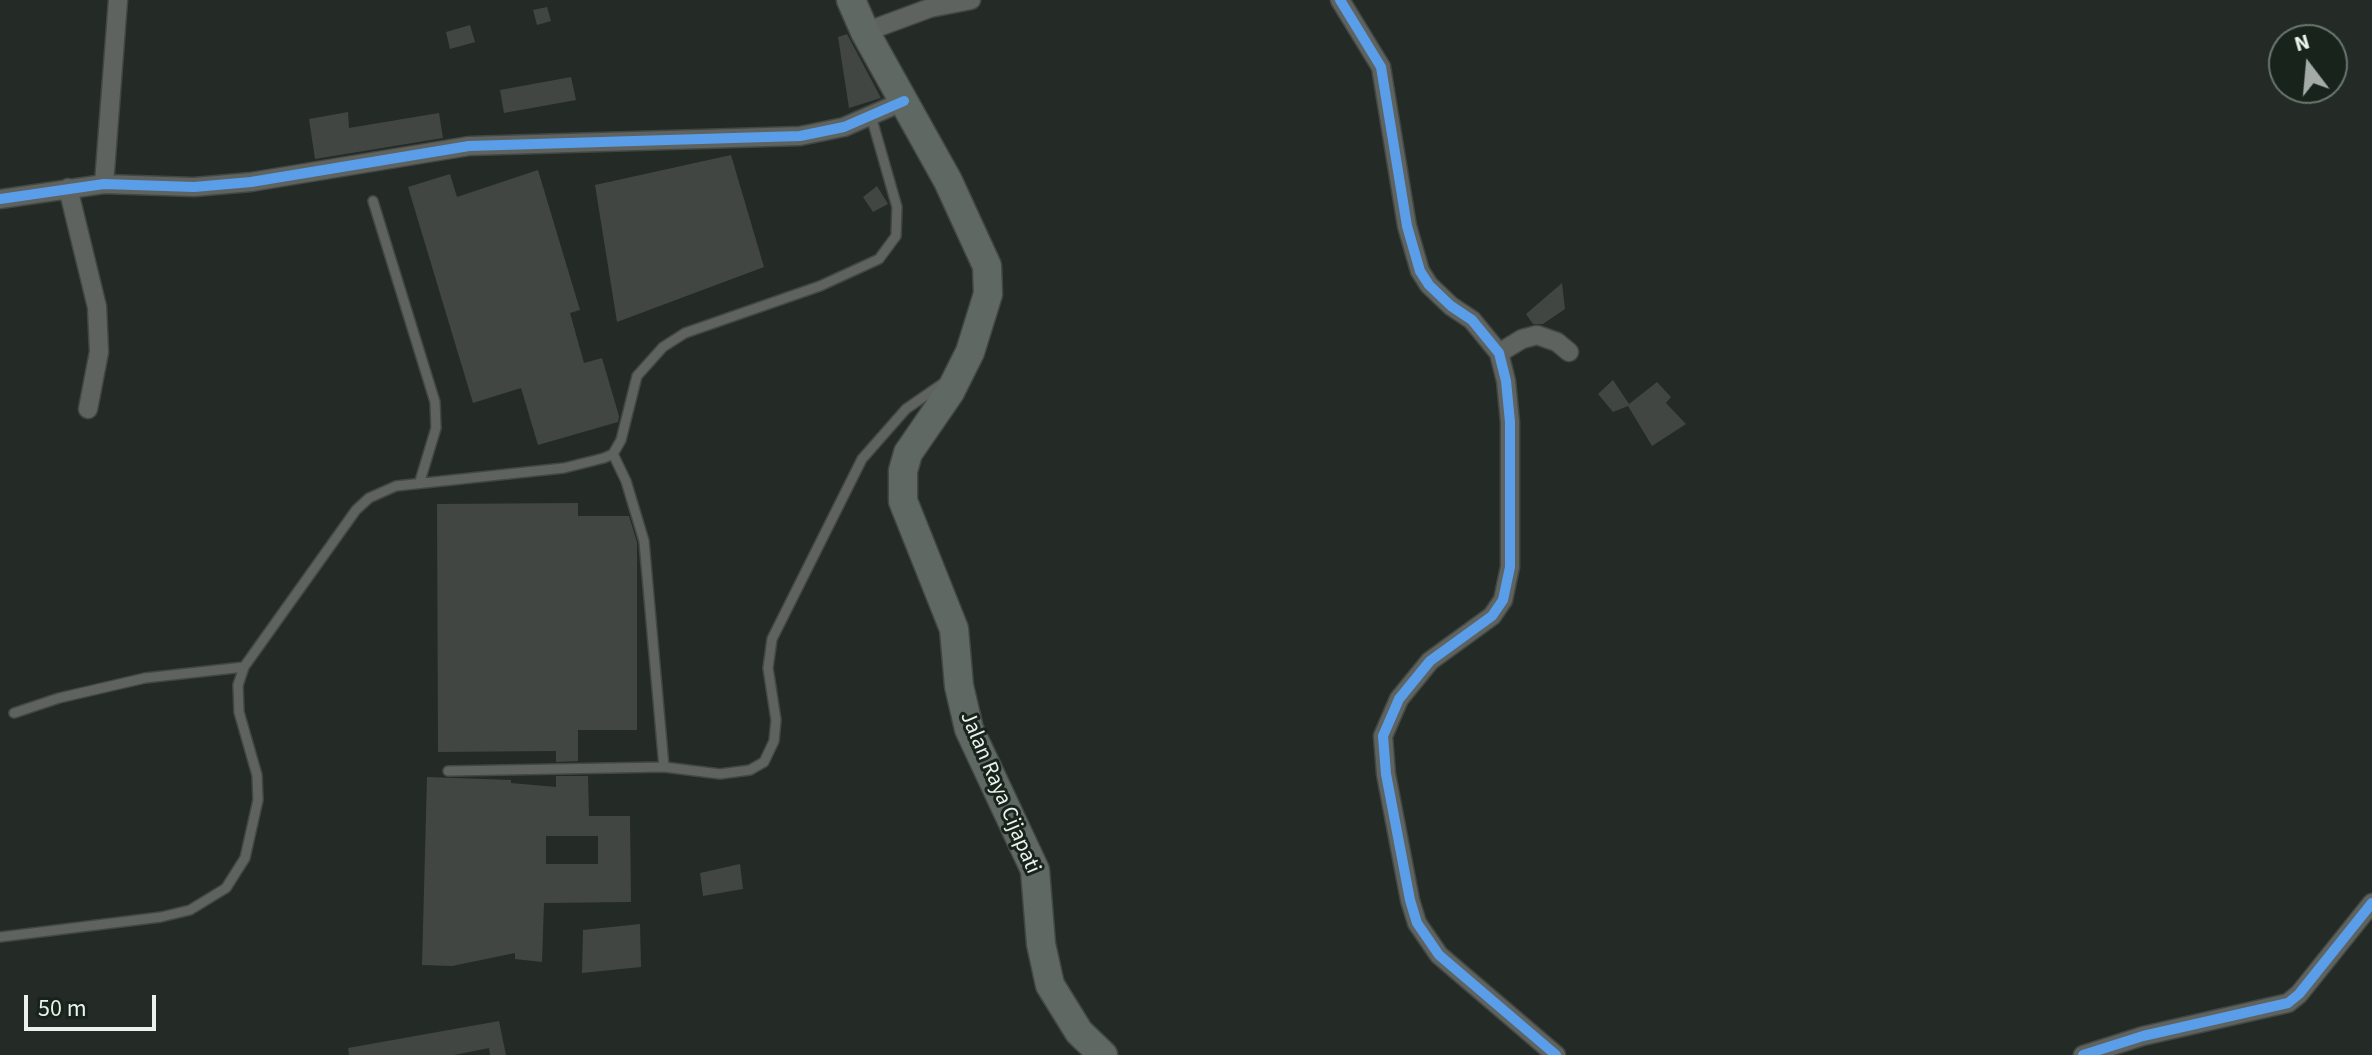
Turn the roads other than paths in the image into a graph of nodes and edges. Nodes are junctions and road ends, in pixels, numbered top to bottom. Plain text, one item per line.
1 (118, 0) edge
2 (851, 0) edge
3 (971, 0) edge
4 (1340, 0) edge
5 (865, 32) junction
6 (904, 101) junction
7 (871, 116) junction
8 (104, 184) junction
9 (68, 188) junction
10 (0, 199) edge
11 (373, 201) dead end
12 (1569, 352) dead end
13 (1499, 353) junction
14 (962, 373) junction
15 (88, 409) dead end
16 (613, 454) junction
17 (420, 481) junction
18 (244, 667) junction
19 (14, 713) dead end
20 (664, 767) junction
21 (448, 771) dead end
22 (2372, 903) edge
23 (0, 937) edge
24 (1103, 1055) edge
25 (1556, 1055) edge
26 (2083, 1055) edge

1 - 8 street
2 - 5 main road, Jalan Raya Cijapati
3 - 5 street
4 - 13 street
5 - 6 main road, Jalan Raya Cijapati
6 - 7 street
6 - 14 main road, Jalan Raya Cijapati
7 - 8 street
7 - 16 lane
8 - 9 street
9 - 10 street
9 - 15 street
11 - 17 lane
12 - 13 street
13 - 25 street
14 - 20 lane
14 - 24 main road, Jalan Raya Cijapati
16 - 17 lane
16 - 20 lane
17 - 18 lane
18 - 19 lane
18 - 23 lane
20 - 21 lane
22 - 26 street

